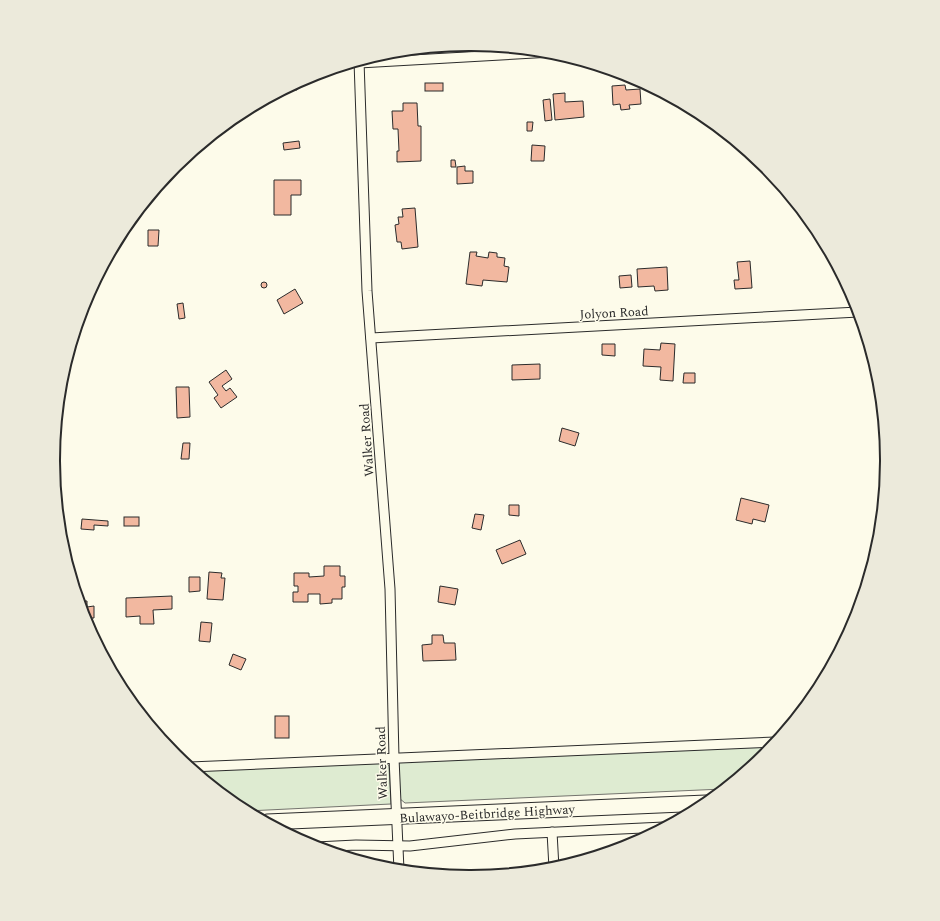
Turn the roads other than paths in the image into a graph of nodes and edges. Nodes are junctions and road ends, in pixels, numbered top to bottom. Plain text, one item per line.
1 (514, 54) edge
2 (382, 61) edge
3 (359, 67) edge
4 (851, 312) edge
5 (371, 338) junction
6 (767, 742) edge
7 (394, 758) junction
8 (198, 767) edge
9 (694, 804) edge
10 (396, 817) junction
11 (277, 822) edge
12 (652, 828) edge
13 (552, 832) junction
14 (398, 846) junction
15 (335, 847) edge
16 (554, 861) edge
17 (399, 863) edge

1 - 2 street
3 - 5 street, Walker Road
4 - 5 street, Jolyon Road
5 - 7 street, Walker Road
6 - 7 street
7 - 8 street
7 - 10 street, Walker Road
9 - 10 highway, Bulawayo-Beitbridge Highway
10 - 11 highway, Bulawayo-Beitbridge Highway
10 - 14 street, Walker Road
12 - 13 street
13 - 14 street
13 - 16 street
14 - 15 street
14 - 17 street, Walker Road

